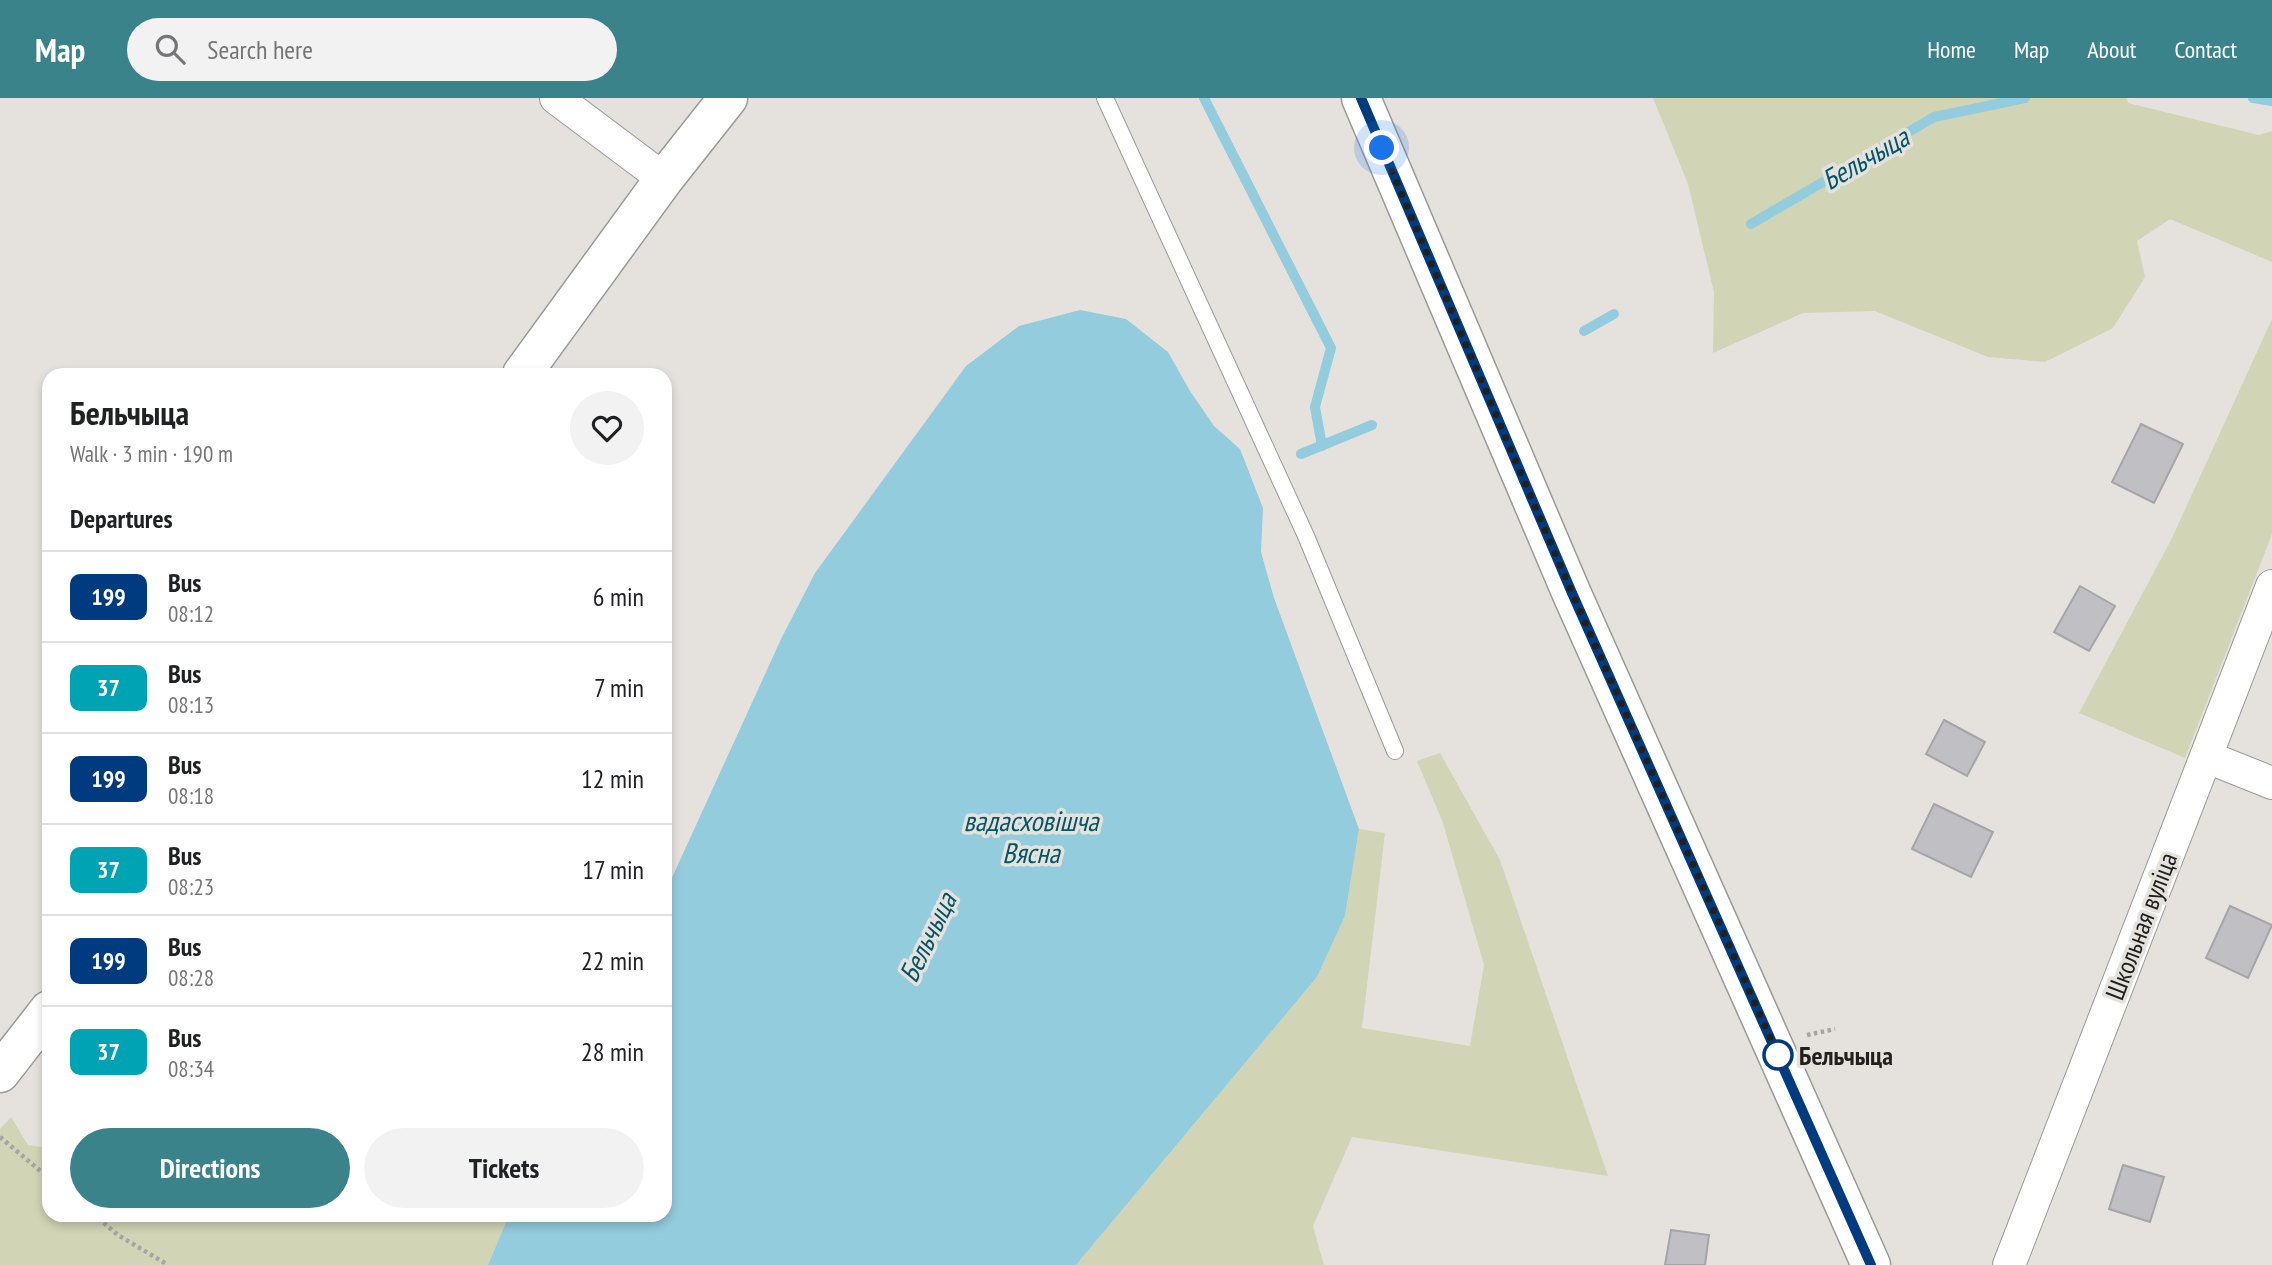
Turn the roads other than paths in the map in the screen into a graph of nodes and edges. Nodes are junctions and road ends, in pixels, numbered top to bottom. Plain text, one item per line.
1 (556, 98) edge
2 (728, 98) edge
3 (1105, 98) edge
4 (1361, 98) edge
5 (664, 179) junction
6 (526, 368) edge
7 (2272, 586) edge
8 (1395, 751) dead end
9 (2207, 757) junction
10 (2272, 783) edge
11 (42, 1019) edge
12 (0, 1073) edge
13 (1871, 1265) edge
14 (2009, 1265) edge

1 - 5 street
2 - 5 main road
3 - 8 lane
4 - 13 main road
5 - 6 main road
7 - 9 street, Школьная вуліца
9 - 10 street
9 - 14 street, Школьная вуліца
11 - 12 main road

